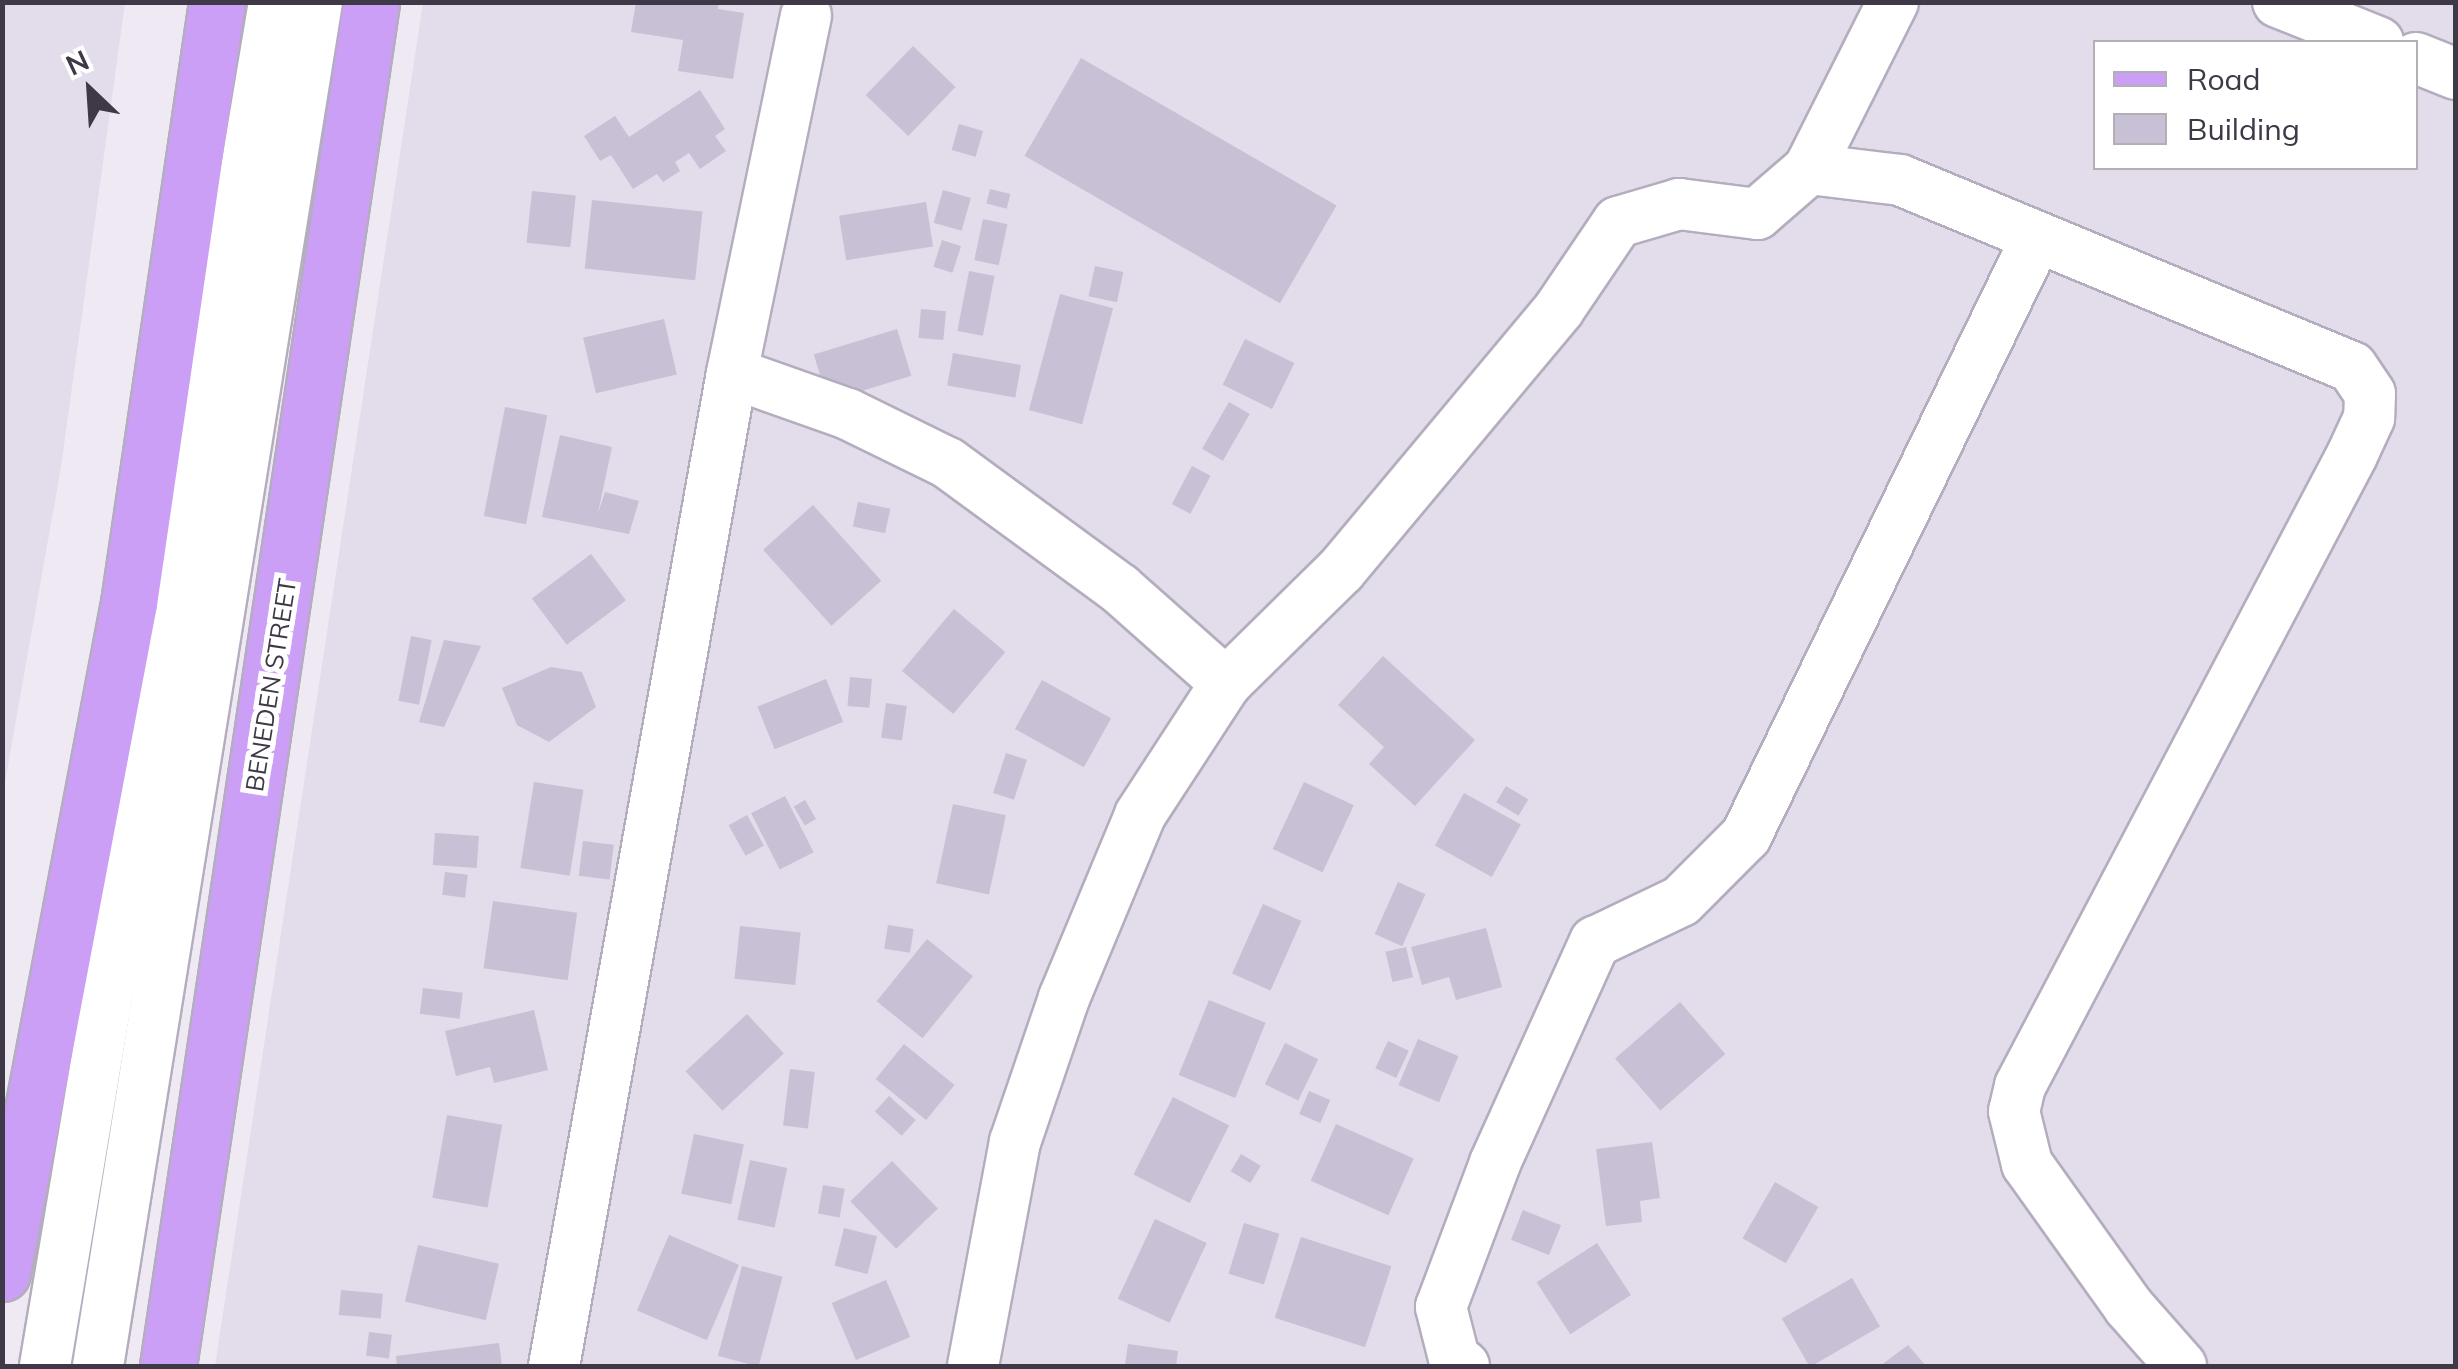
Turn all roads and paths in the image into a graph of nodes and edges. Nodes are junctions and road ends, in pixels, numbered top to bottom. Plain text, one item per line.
1 (217, 2) edge
2 (274, 2) edge
3 (317, 2) edge
4 (371, 2) edge
5 (1893, 2) edge
6 (2289, 4) edge
7 (806, 16) dead end
8 (2373, 40) edge
9 (2418, 59) edge
10 (2456, 74) edge
11 (1809, 169) junction
12 (2036, 239) junction
13 (732, 374) junction
14 (1226, 683) junction
15 (2, 1273) edge
16 (45, 1366) edge
17 (98, 1366) edge
18 (168, 1366) edge
19 (554, 1366) edge
20 (974, 1366) edge
21 (1464, 1366) edge
22 (2181, 1366) edge

1 - 15 main road
2 - 16 street
3 - 17 street
4 - 18 main road, BENEDEN STREET
5 - 11 street
6 - 8 street
7 - 13 street
9 - 10 street
11 - 12 street
11 - 14 street
12 - 21 street
12 - 22 street
13 - 14 street
13 - 19 street
14 - 20 street

